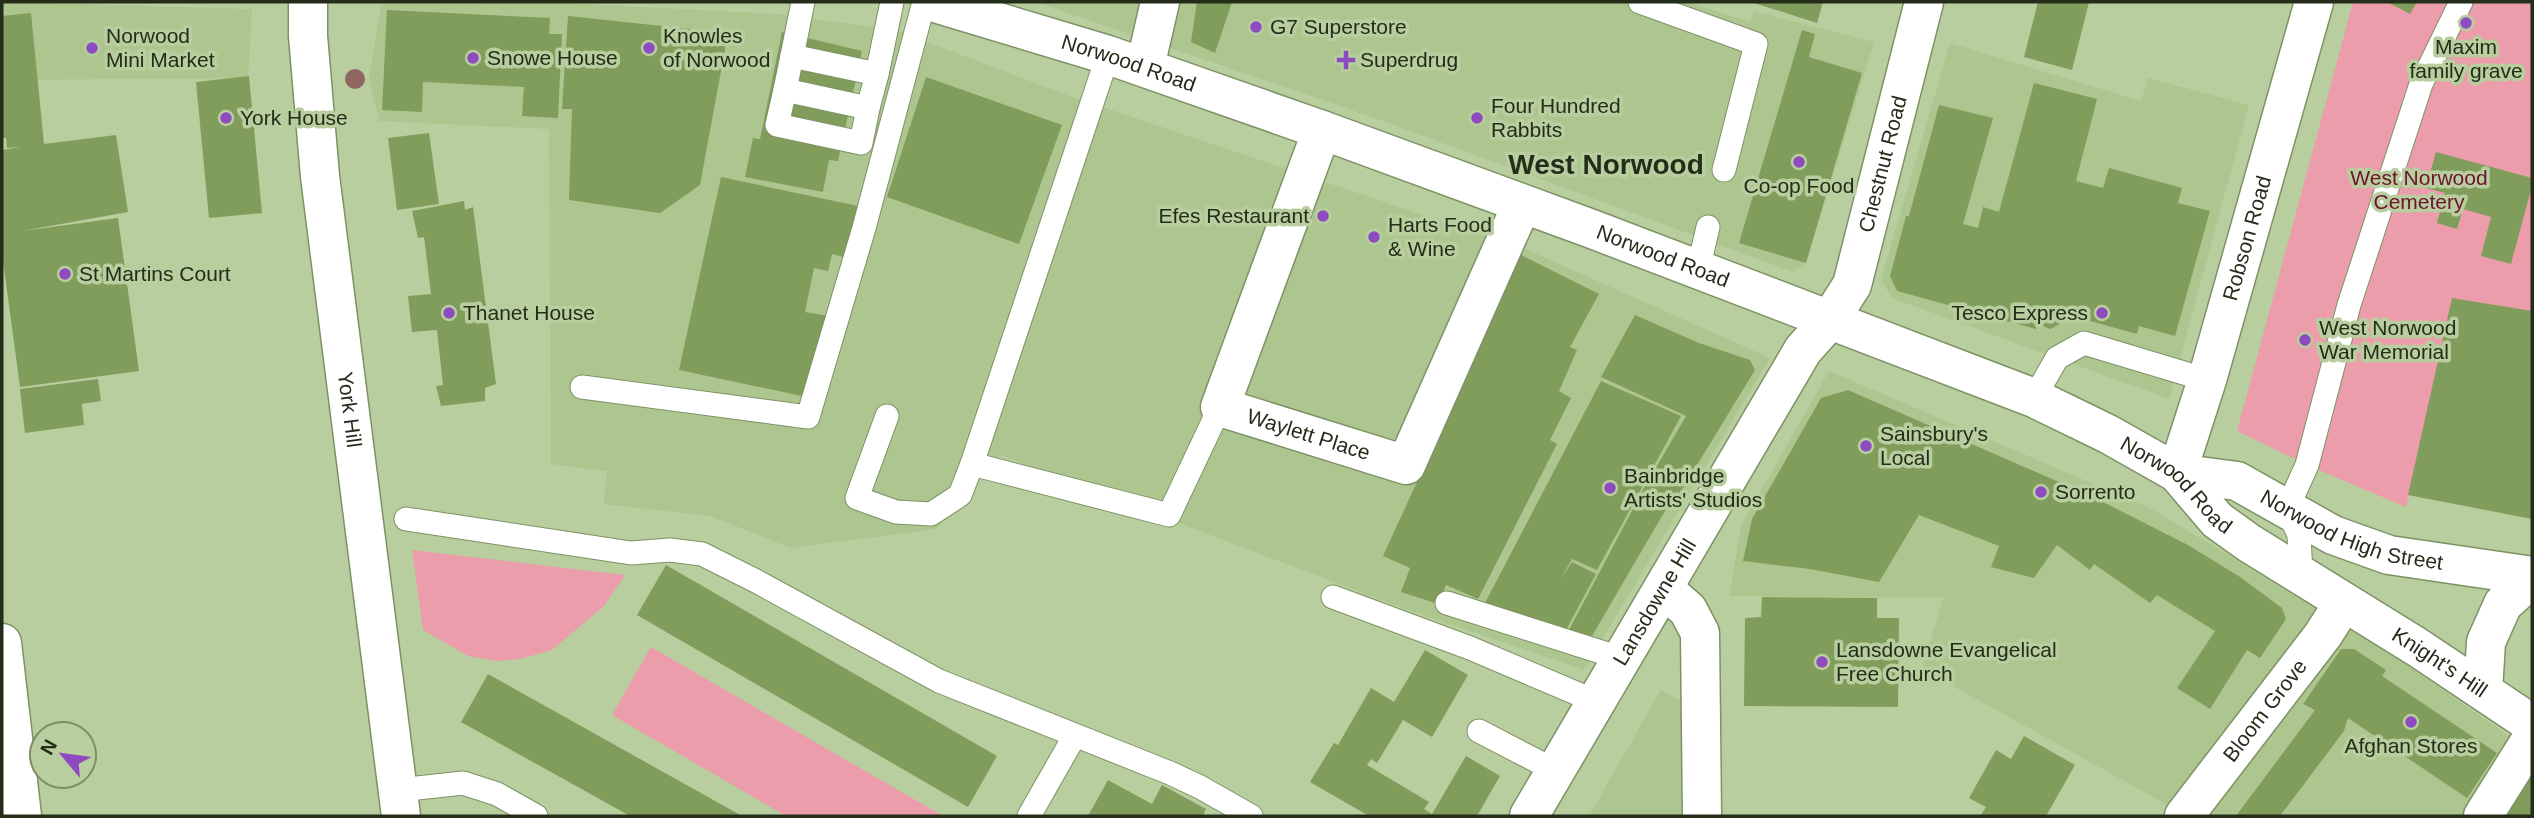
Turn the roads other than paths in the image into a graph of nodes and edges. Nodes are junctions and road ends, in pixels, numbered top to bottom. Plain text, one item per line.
1 (308, 2) edge
2 (803, 2) edge
3 (892, 2) edge
4 (925, 2) edge
5 (932, 2) edge
6 (1160, 2) edge
7 (1640, 2) edge
8 (1924, 2) edge
9 (2314, 2) edge
10 (2461, 2) edge
11 (1108, 55) junction
12 (792, 57) junction
13 (1144, 67) junction
14 (877, 74) junction
15 (785, 90) junction
16 (868, 108) junction
17 (1322, 130) junction
18 (1724, 170) dead end
19 (1522, 204) junction
20 (1708, 227) dead end
21 (1698, 270) junction
22 (1829, 321) junction
23 (2207, 380) junction
24 (582, 387) dead end
25 (2034, 398) junction
26 (1220, 407) junction
27 (887, 416) dead end
28 (972, 464) junction
29 (2177, 473) junction
30 (2287, 509) junction
31 (407, 519) dead end
32 (2301, 576) junction
33 (2532, 577) edge
34 (1664, 589) junction
35 (1333, 597) dead end
36 (2344, 602) junction
37 (1447, 603) dead end
38 (2, 643) edge
39 (1623, 659) junction
40 (2483, 690) junction
41 (1597, 702) junction
42 (2532, 724) edge
43 (1479, 731) dead end
44 (1074, 737) junction
45 (2532, 737) edge
46 (1556, 771) junction
47 (400, 803) edge
48 (22, 816) edge
49 (536, 816) edge
50 (1029, 816) edge
51 (1251, 816) edge
52 (1529, 816) edge
53 (1702, 816) edge
54 (2184, 816) edge
55 (2483, 816) edge

1 - 47 street, York Hill
2 - 12 lane
3 - 14 lane
4 - 24 lane
5 - 11 street, Norwood Road
6 - 13 street
7 - 18 lane
8 - 22 street, Chestnut Road
9 - 23 street, Robson Road
10 - 30 lane
11 - 13 street, Norwood Road
11 - 28 lane
12 - 14 lane
12 - 15 lane
13 - 17 street, Norwood Road
14 - 16 lane
15 - 16 lane
15 - 16 lane
17 - 19 street, Norwood Road
17 - 26 street, Waylett Place
19 - 21 street, Norwood Road
19 - 26 street, Waylett Place
20 - 21 lane
21 - 22 street, Norwood Road
22 - 25 street, Norwood Road
22 - 34 street, Lansdowne Hill
23 - 25 lane
23 - 29 street, Robson Road
25 - 29 street, Norwood Road
26 - 28 lane
27 - 28 lane
29 - 30 street, Norwood High Street
29 - 32 street, Norwood Road
30 - 32 lane
30 - 33 street, Norwood High Street
31 - 44 lane
32 - 36 street, Norwood Road
33 - 40 street
34 - 39 street, Lansdowne Hill
34 - 53 street
35 - 41 lane
36 - 40 street, Knight's Hill
36 - 54 street, Bloom Grove
37 - 39 lane
38 - 48 street
39 - 41 street, Lansdowne Hill
40 - 42 street, Knight's Hill
41 - 46 street, Lansdowne Hill
43 - 46 lane
44 - 50 lane
44 - 51 lane
45 - 55 street
46 - 52 street, Lansdowne Hill
47 - 49 lane

